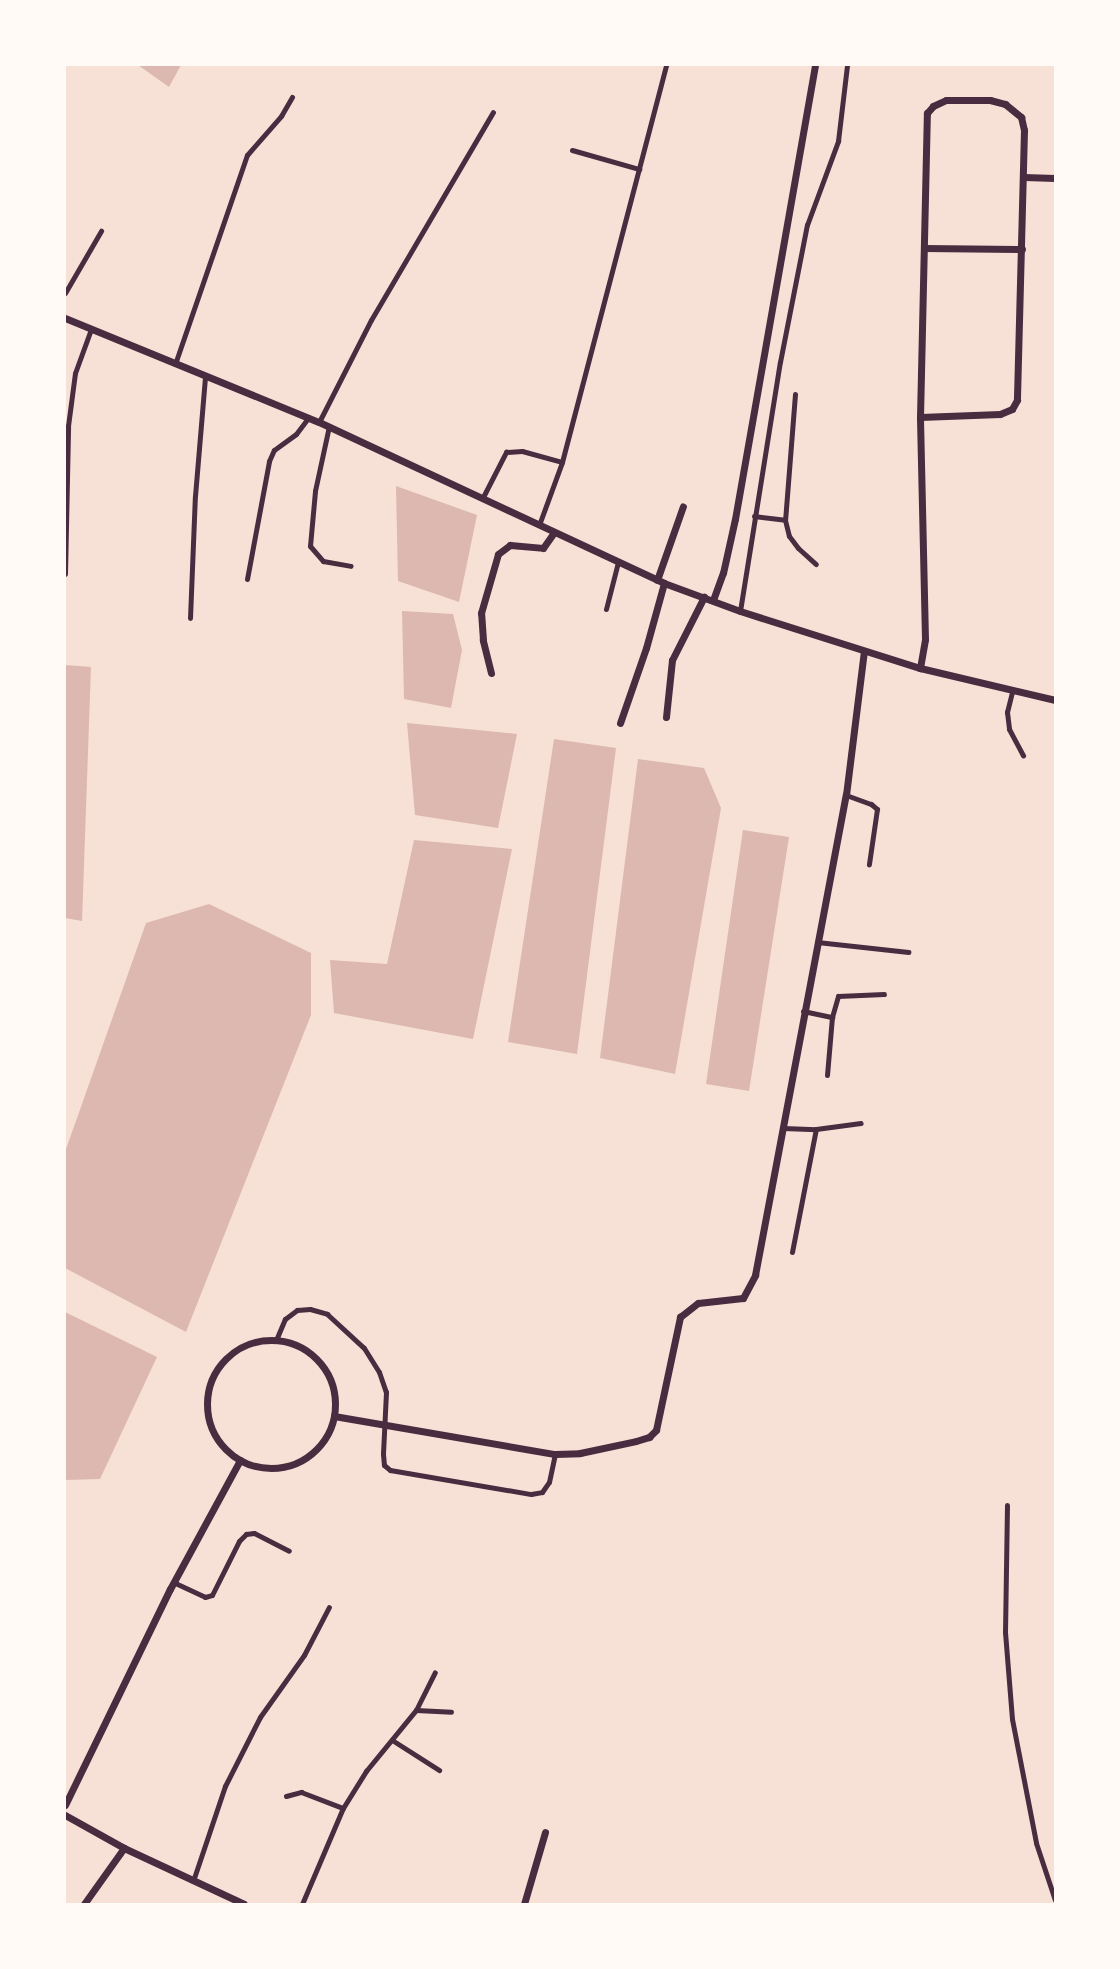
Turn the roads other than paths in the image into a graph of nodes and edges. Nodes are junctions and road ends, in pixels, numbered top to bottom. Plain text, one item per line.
1 (666, 65) edge
2 (815, 65) edge
3 (847, 65) edge
4 (292, 97) dead end
5 (493, 112) dead end
6 (572, 150) dead end
7 (639, 169) junction
8 (1024, 177) junction
9 (1055, 178) edge
10 (101, 231) dead end
11 (924, 248) junction
12 (1022, 249) junction
13 (65, 293) edge
14 (65, 318) edge
15 (91, 328) junction
16 (175, 364) junction
17 (205, 376) junction
18 (795, 394) dead end
19 (920, 417) junction
20 (309, 418) junction
21 (320, 418) junction
22 (329, 426) junction
23 (562, 462) junction
24 (483, 497) junction
25 (683, 506) dead end
26 (754, 516) junction
27 (785, 520) junction
28 (539, 525) junction
29 (554, 532) junction
30 (618, 562) junction
31 (816, 564) dead end
32 (351, 566) dead end
33 (65, 574) edge
34 (247, 579) dead end
35 (661, 582) junction
36 (704, 597) junction
37 (713, 600) junction
38 (606, 609) dead end
39 (740, 611) junction
40 (190, 618) dead end
41 (864, 651) junction
42 (920, 668) junction
43 (491, 673) dead end
44 (1012, 692) junction
45 (1055, 701) edge
46 (666, 717) dead end
47 (620, 723) dead end
48 (1023, 755) dead end
49 (846, 795) junction
50 (869, 864) dead end
51 (817, 942) junction
52 (908, 952) dead end
53 (884, 994) dead end
54 (803, 1011) junction
55 (831, 1017) junction
56 (827, 1075) dead end
57 (862, 1123) dead end
58 (783, 1128) junction
59 (816, 1129) junction
60 (792, 1252) dead end
61 (276, 1340) junction
62 (334, 1416) junction
63 (384, 1427) junction
64 (555, 1454) junction
65 (240, 1460) junction
66 (1007, 1505) dead end
67 (289, 1551) dead end
68 (173, 1582) junction
69 (329, 1607) dead end
70 (435, 1672) dead end
71 (416, 1710) junction
72 (451, 1712) dead end
73 (392, 1740) junction
74 (439, 1770) dead end
75 (286, 1796) dead end
76 (65, 1805) edge
77 (343, 1808) junction
78 (65, 1815) edge
79 (545, 1832) dead end
80 (124, 1848) junction
81 (193, 1881) junction
82 (1055, 1900) edge
83 (84, 1904) edge
84 (244, 1904) edge
85 (302, 1904) edge
86 (524, 1904) edge

1 - 7 lane
2 - 37 street
3 - 26 lane
4 - 16 lane
5 - 21 lane
6 - 7 lane
7 - 23 lane
8 - 9 street
8 - 11 street
8 - 12 street
10 - 13 lane
11 - 12 street
11 - 19 street
12 - 19 street
14 - 15 street
15 - 16 street
15 - 33 lane
16 - 17 street
17 - 20 street
17 - 40 lane
18 - 27 lane
19 - 42 street
20 - 21 street
20 - 34 lane
21 - 22 street
22 - 24 street
22 - 32 lane
23 - 24 lane
23 - 28 lane
24 - 28 street
25 - 35 street
26 - 27 lane
26 - 39 lane
27 - 31 lane
28 - 29 street
29 - 30 street
29 - 43 street
30 - 35 street
30 - 38 lane
35 - 36 street
35 - 47 street
36 - 37 street
36 - 46 street
37 - 39 street
39 - 41 street
41 - 42 street
41 - 49 street
42 - 44 street
44 - 45 street
44 - 48 lane
49 - 50 lane
49 - 51 street
51 - 52 lane
51 - 54 street
53 - 55 lane
54 - 55 lane
54 - 58 street
55 - 56 lane
57 - 59 lane
58 - 59 lane
58 - 64 street
59 - 60 lane
61 - 62 street
61 - 63 lane
61 - 65 street
62 - 63 street
62 - 65 street
63 - 64 street
63 - 64 lane
65 - 68 street
66 - 82 lane
67 - 68 lane
68 - 76 street
69 - 81 lane
70 - 71 lane
71 - 72 lane
71 - 73 lane
73 - 74 lane
73 - 77 lane
75 - 77 lane
77 - 85 lane
78 - 80 street
79 - 86 street
80 - 81 street
80 - 83 street
81 - 84 street

